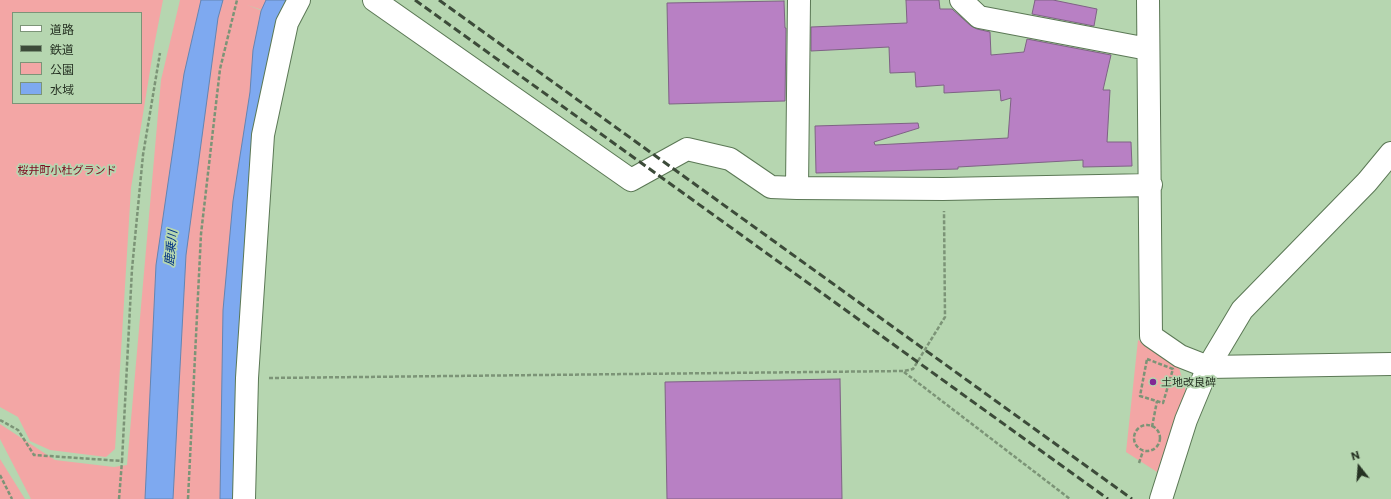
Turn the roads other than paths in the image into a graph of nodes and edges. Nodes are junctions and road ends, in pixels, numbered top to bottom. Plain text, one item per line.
1 (299, 0) edge
2 (374, 0) edge
3 (799, 0) edge
4 (961, 0) edge
5 (1148, 0) edge
6 (1148, 49) junction
7 (1391, 152) edge
8 (1150, 185) junction
9 (797, 188) junction
10 (1391, 364) edge
11 (1208, 367) junction
12 (244, 499) edge
13 (1161, 499) edge

1 - 12 street
2 - 9 street
3 - 9 street
4 - 6 street
5 - 6 street
6 - 8 street
7 - 11 street
8 - 9 street
8 - 11 street
10 - 11 street
11 - 13 street

